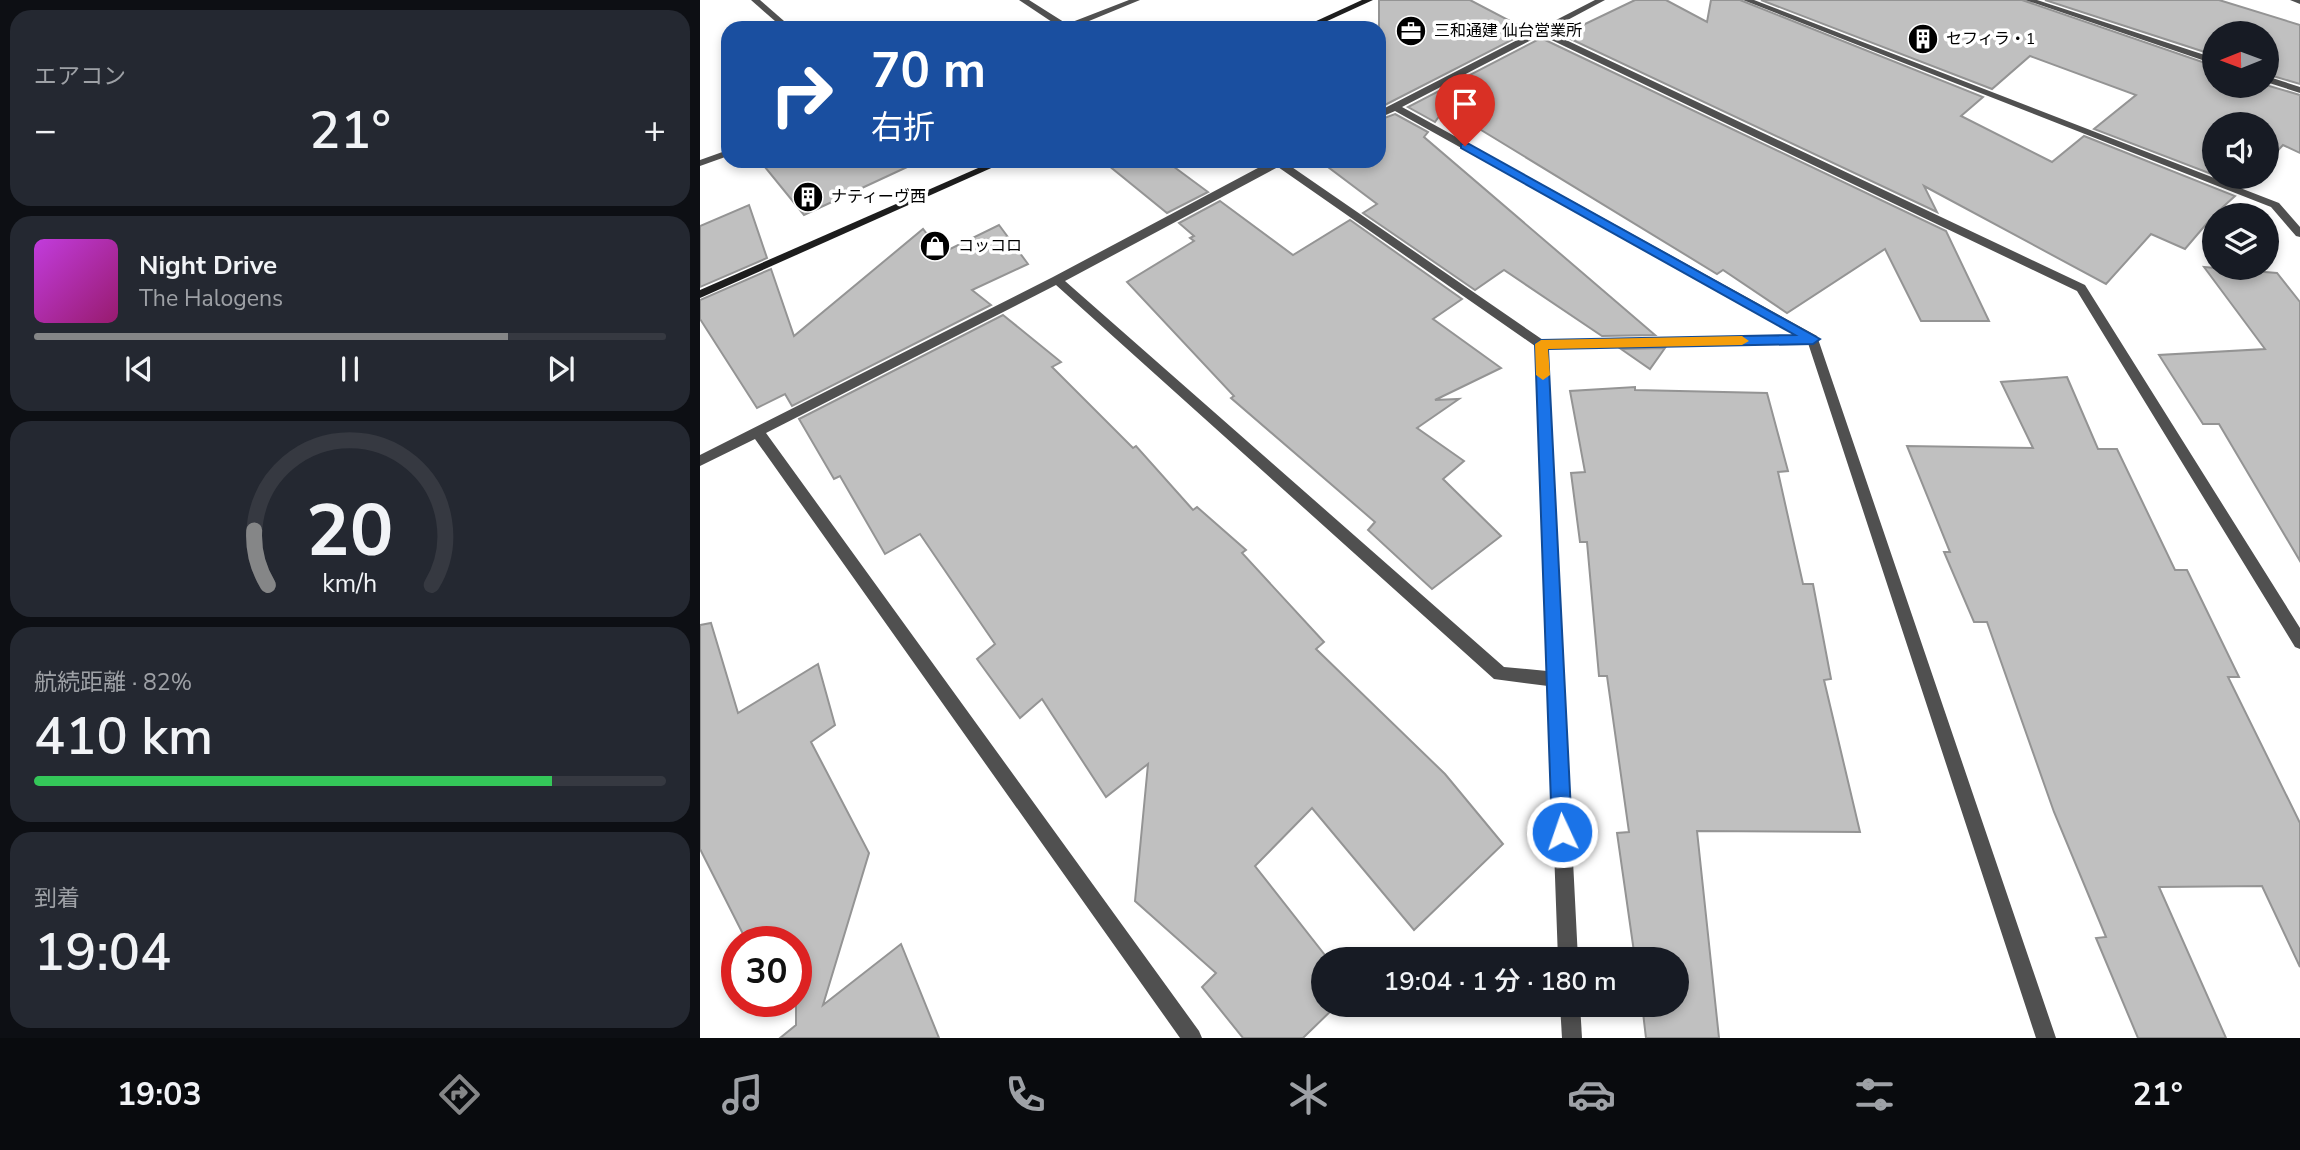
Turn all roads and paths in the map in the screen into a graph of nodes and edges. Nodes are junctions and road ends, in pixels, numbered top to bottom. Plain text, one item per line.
1 (755, 0) edge
2 (1023, 0) edge
3 (1136, 0) edge
4 (1369, 0) edge
5 (1601, 0) edge
6 (1747, 0) edge
7 (2029, 0) edge
8 (2294, 0) edge
9 (2300, 2) edge
10 (780, 21) edge
11 (1055, 21) edge
12 (1084, 21) edge
13 (1321, 21) edge
14 (1540, 31) junction
15 (2202, 57) edge
16 (2279, 83) edge
17 (2300, 90) edge
18 (1395, 107) junction
19 (1386, 112) edge
20 (721, 156) edge
21 (700, 163) edge
22 (986, 168) edge
23 (1268, 168) edge
24 (1288, 168) edge
25 (2300, 234) edge
26 (1056, 280) junction
27 (700, 294) edge
28 (1813, 339) junction
29 (1541, 344) junction
30 (757, 431) junction
31 (700, 461) edge
32 (2300, 642) edge
33 (1555, 679) junction
34 (1567, 947) edge
35 (1571, 1017) edge
36 (1192, 1038) edge
37 (1572, 1038) edge
38 (2046, 1038) edge

1 - 10 street
2 - 11 street
3 - 12 street
4 - 13 street
5 - 14 street
6 - 25 street
7 - 15 street
8 - 9 street
14 - 18 street
14 - 32 street
16 - 17 street
18 - 19 street
18 - 28 street
20 - 21 street
22 - 27 street
23 - 26 street
24 - 29 street
26 - 30 street
26 - 33 street
28 - 29 street
28 - 38 street
29 - 33 street
30 - 31 street
30 - 36 street
33 - 34 street
35 - 37 street

